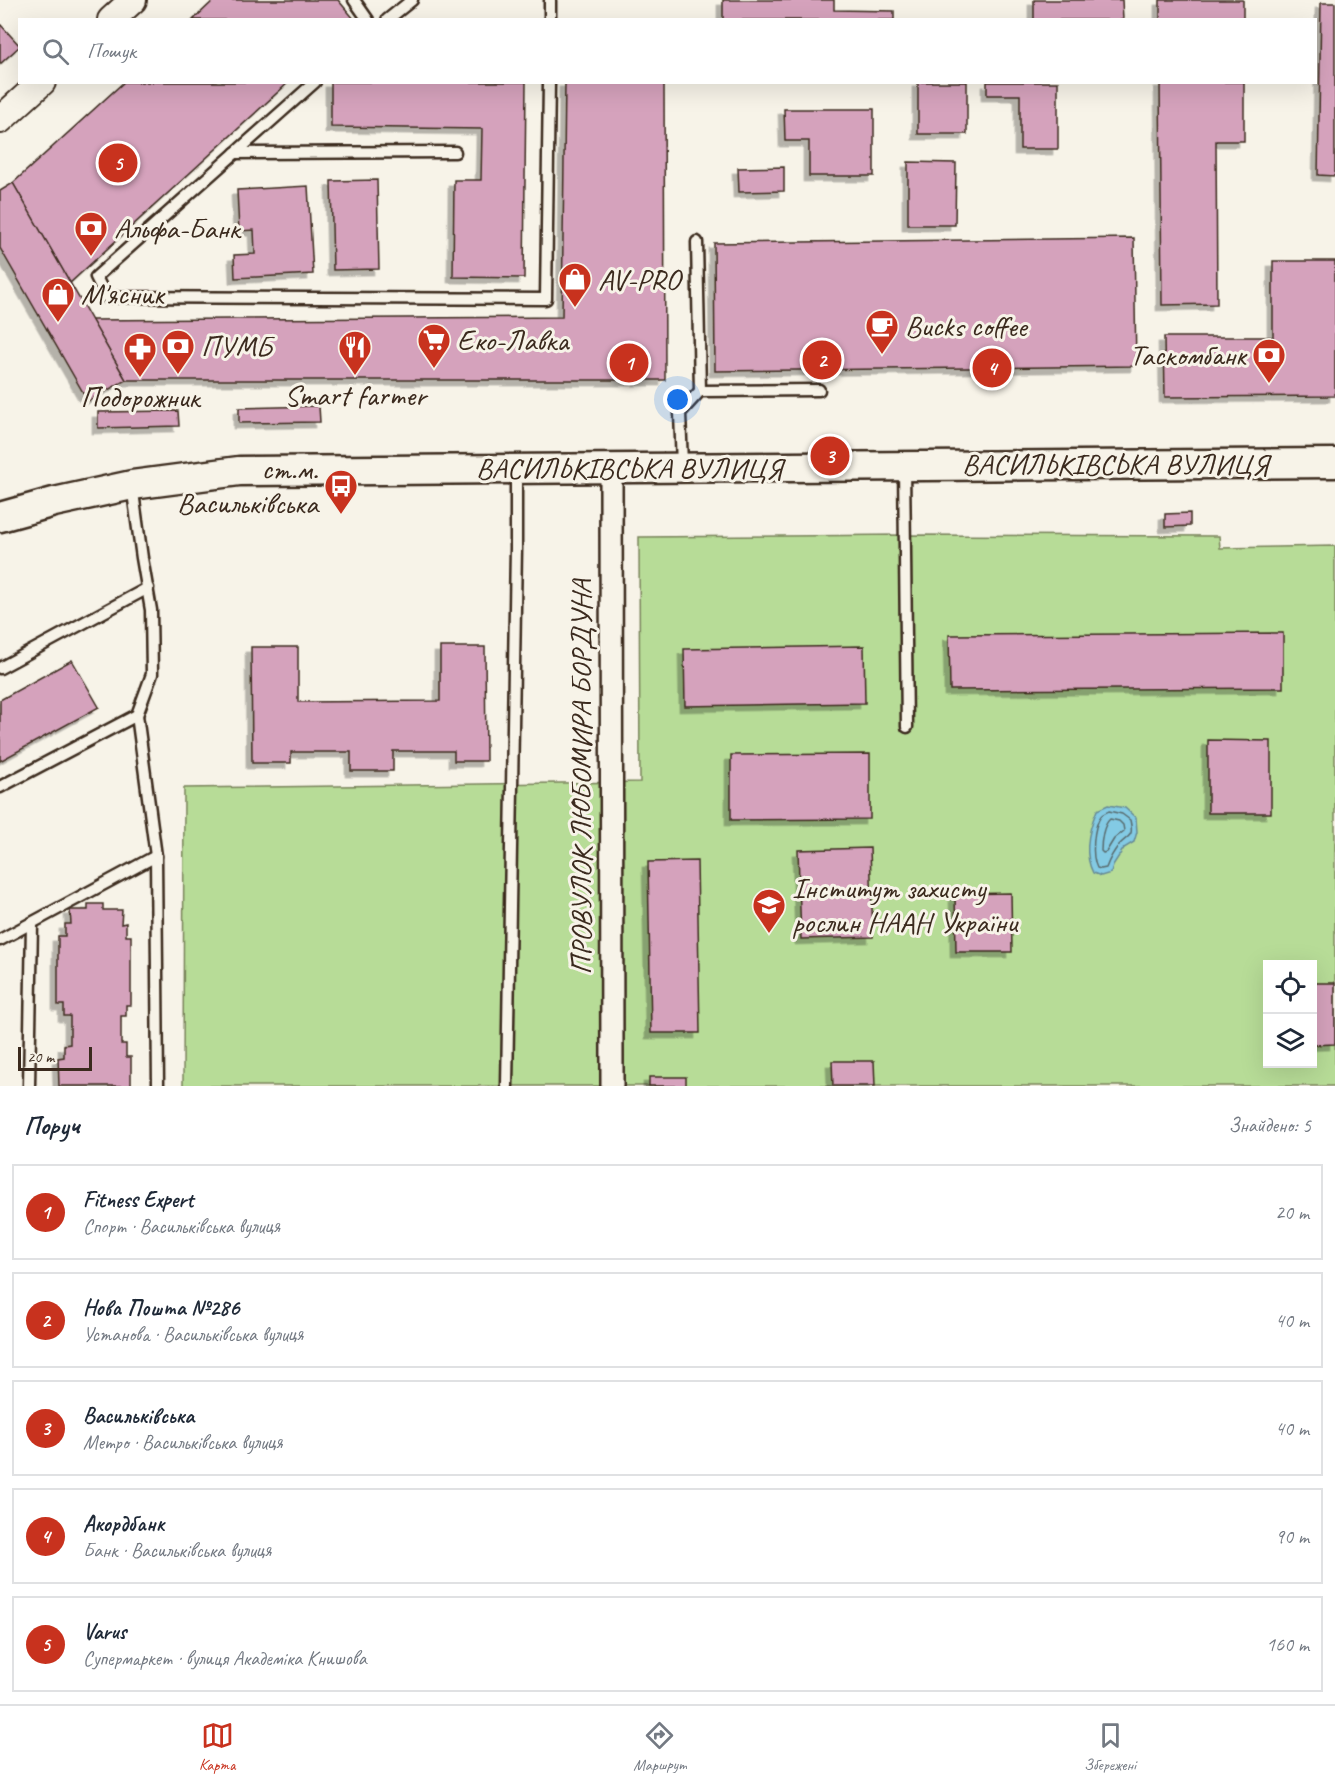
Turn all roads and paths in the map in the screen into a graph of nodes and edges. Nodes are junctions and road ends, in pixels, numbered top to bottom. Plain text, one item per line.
1 (133, 0) edge
2 (354, 0) edge
3 (412, 0) edge
4 (550, 0) edge
5 (113, 18) edge
6 (367, 18) edge
7 (390, 18) edge
8 (550, 18) edge
9 (40, 84) edge
10 (313, 84) edge
11 (549, 84) edge
12 (0, 120) edge
13 (455, 152) dead end
14 (236, 153) junction
15 (697, 242) dead end
16 (819, 390) dead end
17 (700, 391) junction
18 (1335, 462) edge
19 (904, 466) junction
20 (516, 469) junction
21 (611, 469) junction
22 (682, 469) junction
23 (132, 485) junction
24 (0, 517) edge
25 (148, 588) junction
26 (0, 668) edge
27 (137, 716) junction
28 (906, 727) dead end
29 (0, 787) edge
30 (156, 856) junction
31 (32, 924) junction
32 (0, 940) edge
33 (28, 1086) edge
34 (158, 1086) edge
35 (507, 1086) edge
36 (612, 1086) edge

1 - 5 street
2 - 6 lane
3 - 7 lane
4 - 8 lane
9 - 12 street
10 - 14 lane
11 - 14 lane
13 - 14 lane
15 - 17 lane
16 - 17 lane
17 - 22 lane
18 - 19 main road, ВАСИЛЬКІВСЬКА ВУЛИЦЯ
19 - 22 main road, ВАСИЛЬКІВСЬКА ВУЛИЦЯ
19 - 28 lane
20 - 21 main road, ВАСИЛЬКІВСЬКА ВУЛИЦЯ
20 - 23 main road, ВАСИЛЬКІВСЬКА ВУЛИЦЯ
20 - 35 lane
21 - 22 main road, ВАСИЛЬКІВСЬКА ВУЛИЦЯ
21 - 36 street, ПРОВУЛОК ЛЮБОМИРА БОРДУНА
23 - 24 main road, ВАСИЛЬКІВСЬКА ВУЛИЦЯ
23 - 25 lane
25 - 26 lane
25 - 27 lane
27 - 29 lane
27 - 30 lane
30 - 31 lane
30 - 34 lane
31 - 32 lane
31 - 33 lane

